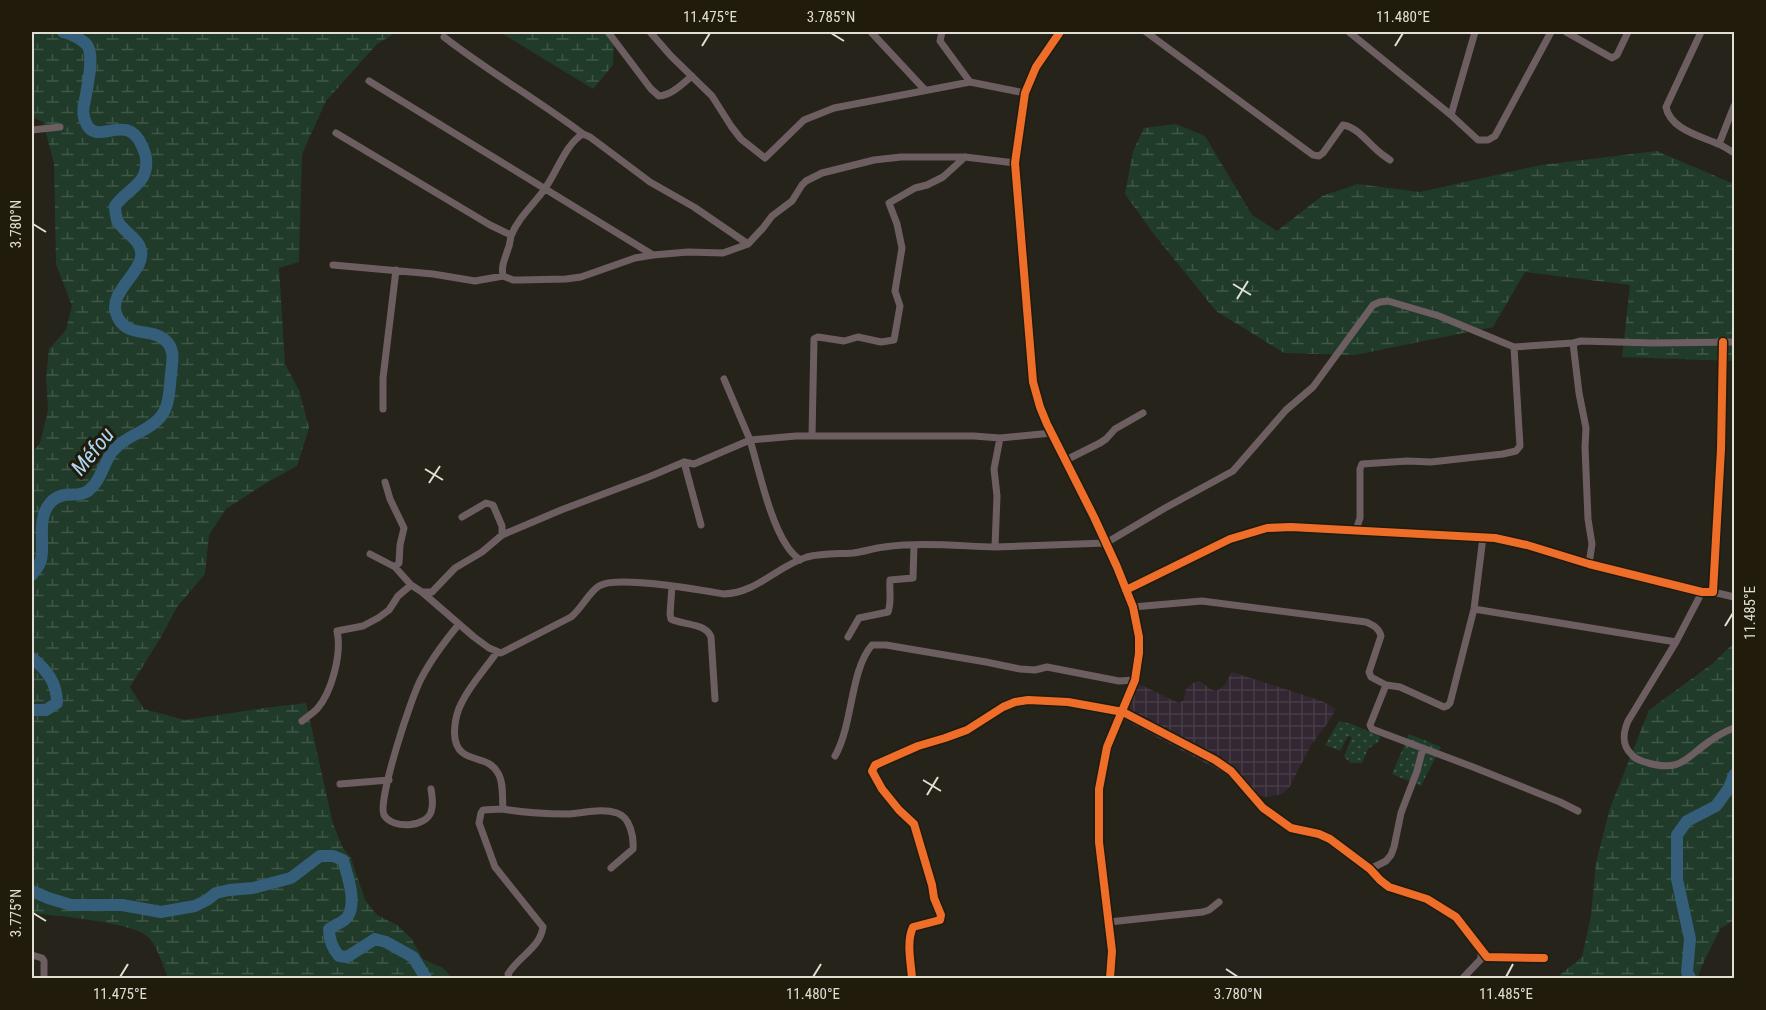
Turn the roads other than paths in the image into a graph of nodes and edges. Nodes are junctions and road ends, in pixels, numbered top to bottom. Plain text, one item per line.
1 (608, 32) edge
2 (650, 32) edge
3 (871, 32) edge
4 (942, 32) edge
5 (1060, 32) edge
6 (1146, 32) edge
7 (1349, 32) edge
8 (1475, 32) edge
9 (1551, 32) edge
10 (1566, 32) edge
11 (1628, 32) edge
12 (1701, 32) edge
13 (444, 37) dead end
14 (692, 76) junction
15 (369, 81) dead end
16 (970, 82) junction
17 (925, 90) junction
18 (1025, 93) junction
19 (1734, 106) edge
20 (1451, 115) junction
21 (60, 127) dead end
22 (32, 130) edge
23 (336, 133) dead end
24 (583, 134) junction
25 (1719, 144) junction
26 (1734, 153) edge
27 (965, 157) junction
28 (1390, 160) dead end
29 (1015, 163) junction
30 (545, 189) junction
31 (511, 235) junction
32 (748, 244) junction
33 (653, 255) junction
34 (333, 265) dead end
35 (396, 270) junction
36 (503, 276) junction
37 (1723, 342) junction
38 (1734, 342) edge
39 (1573, 343) junction
40 (1514, 347) junction
41 (724, 380) dead end
42 (383, 409) dead end
43 (1143, 412) dead end
44 (1052, 433) junction
45 (812, 436) junction
46 (1000, 438) junction
47 (750, 440) junction
48 (1066, 460) junction
49 (684, 462) junction
50 (385, 482) dead end
51 (462, 517) dead end
52 (701, 525) dead end
53 (1356, 530) junction
54 (502, 535) junction
55 (1483, 537) junction
56 (1106, 543) junction
57 (914, 545) junction
58 (995, 547) junction
59 (370, 554) dead end
60 (800, 560) junction
61 (1589, 564) junction
62 (395, 567) junction
63 (411, 585) junction
64 (672, 586) junction
65 (1126, 590) junction
66 (422, 592) junction
67 (1702, 592) junction
68 (1713, 592) junction
69 (1734, 597) edge
70 (1132, 607) junction
71 (1474, 609) junction
72 (459, 624) junction
73 (848, 637) dead end
74 (1676, 642) junction
75 (497, 652) junction
76 (1135, 680) junction
77 (1386, 686) junction
78 (715, 699) dead end
79 (1123, 712) junction
80 (302, 721) dead end
81 (1734, 728) edge
82 (1423, 748) junction
83 (836, 756) dead end
84 (389, 780) junction
85 (340, 784) dead end
86 (431, 789) dead end
87 (503, 809) junction
88 (1578, 811) dead end
89 (611, 868) dead end
90 (1370, 868) junction
91 (1219, 902) dead end
92 (1109, 922) junction
93 (1481, 948) junction
94 (32, 955) edge
95 (1544, 958) dead end
96 (44, 978) edge
97 (509, 978) edge
98 (912, 978) edge
99 (1110, 978) edge
100 (1463, 978) edge

1 - 14 street
2 - 14 street
3 - 17 street
4 - 16 street
5 - 18 street
6 - 28 street
7 - 20 street
8 - 20 street
9 - 20 street
10 - 11 street
12 - 25 street
13 - 24 street
14 - 17 street
15 - 30 street
16 - 17 street
16 - 18 street
18 - 29 street
19 - 25 street
21 - 22 street
23 - 31 street
24 - 30 street
24 - 32 street
25 - 26 street
27 - 29 street
27 - 32 street
27 - 45 street
29 - 44 street
30 - 31 street
30 - 33 street
31 - 36 street
32 - 33 street
33 - 36 street
34 - 35 street
35 - 36 street
35 - 42 street
37 - 38 street
37 - 39 street
37 - 68 street
39 - 40 street
39 - 61 street
40 - 53 street
40 - 56 street
41 - 47 street
43 - 48 street
44 - 46 street
44 - 48 street
45 - 46 street
45 - 47 street
46 - 58 street
47 - 49 street
47 - 60 street
48 - 56 street
49 - 52 street
49 - 54 street
50 - 62 street
51 - 54 street
53 - 55 street
53 - 65 street
54 - 66 street
55 - 61 street
55 - 71 street
56 - 58 street
56 - 65 street
57 - 58 street
57 - 60 street
57 - 73 street
59 - 62 street
60 - 64 street
61 - 67 street
62 - 63 street
63 - 66 street
63 - 80 street
64 - 75 street
64 - 78 street
65 - 70 street
66 - 72 street
67 - 68 street
67 - 74 street
68 - 69 street
70 - 76 street
70 - 77 street
71 - 74 street
71 - 77 street
72 - 75 street
72 - 84 street
74 - 81 street
75 - 87 street
76 - 79 street
76 - 83 street
77 - 82 street
79 - 90 street
79 - 92 street
79 - 98 street
82 - 88 street
82 - 90 street
84 - 85 street
84 - 86 street
87 - 89 street
87 - 97 street
90 - 93 street
91 - 92 street
92 - 99 street
93 - 95 street
93 - 100 street
94 - 96 street

